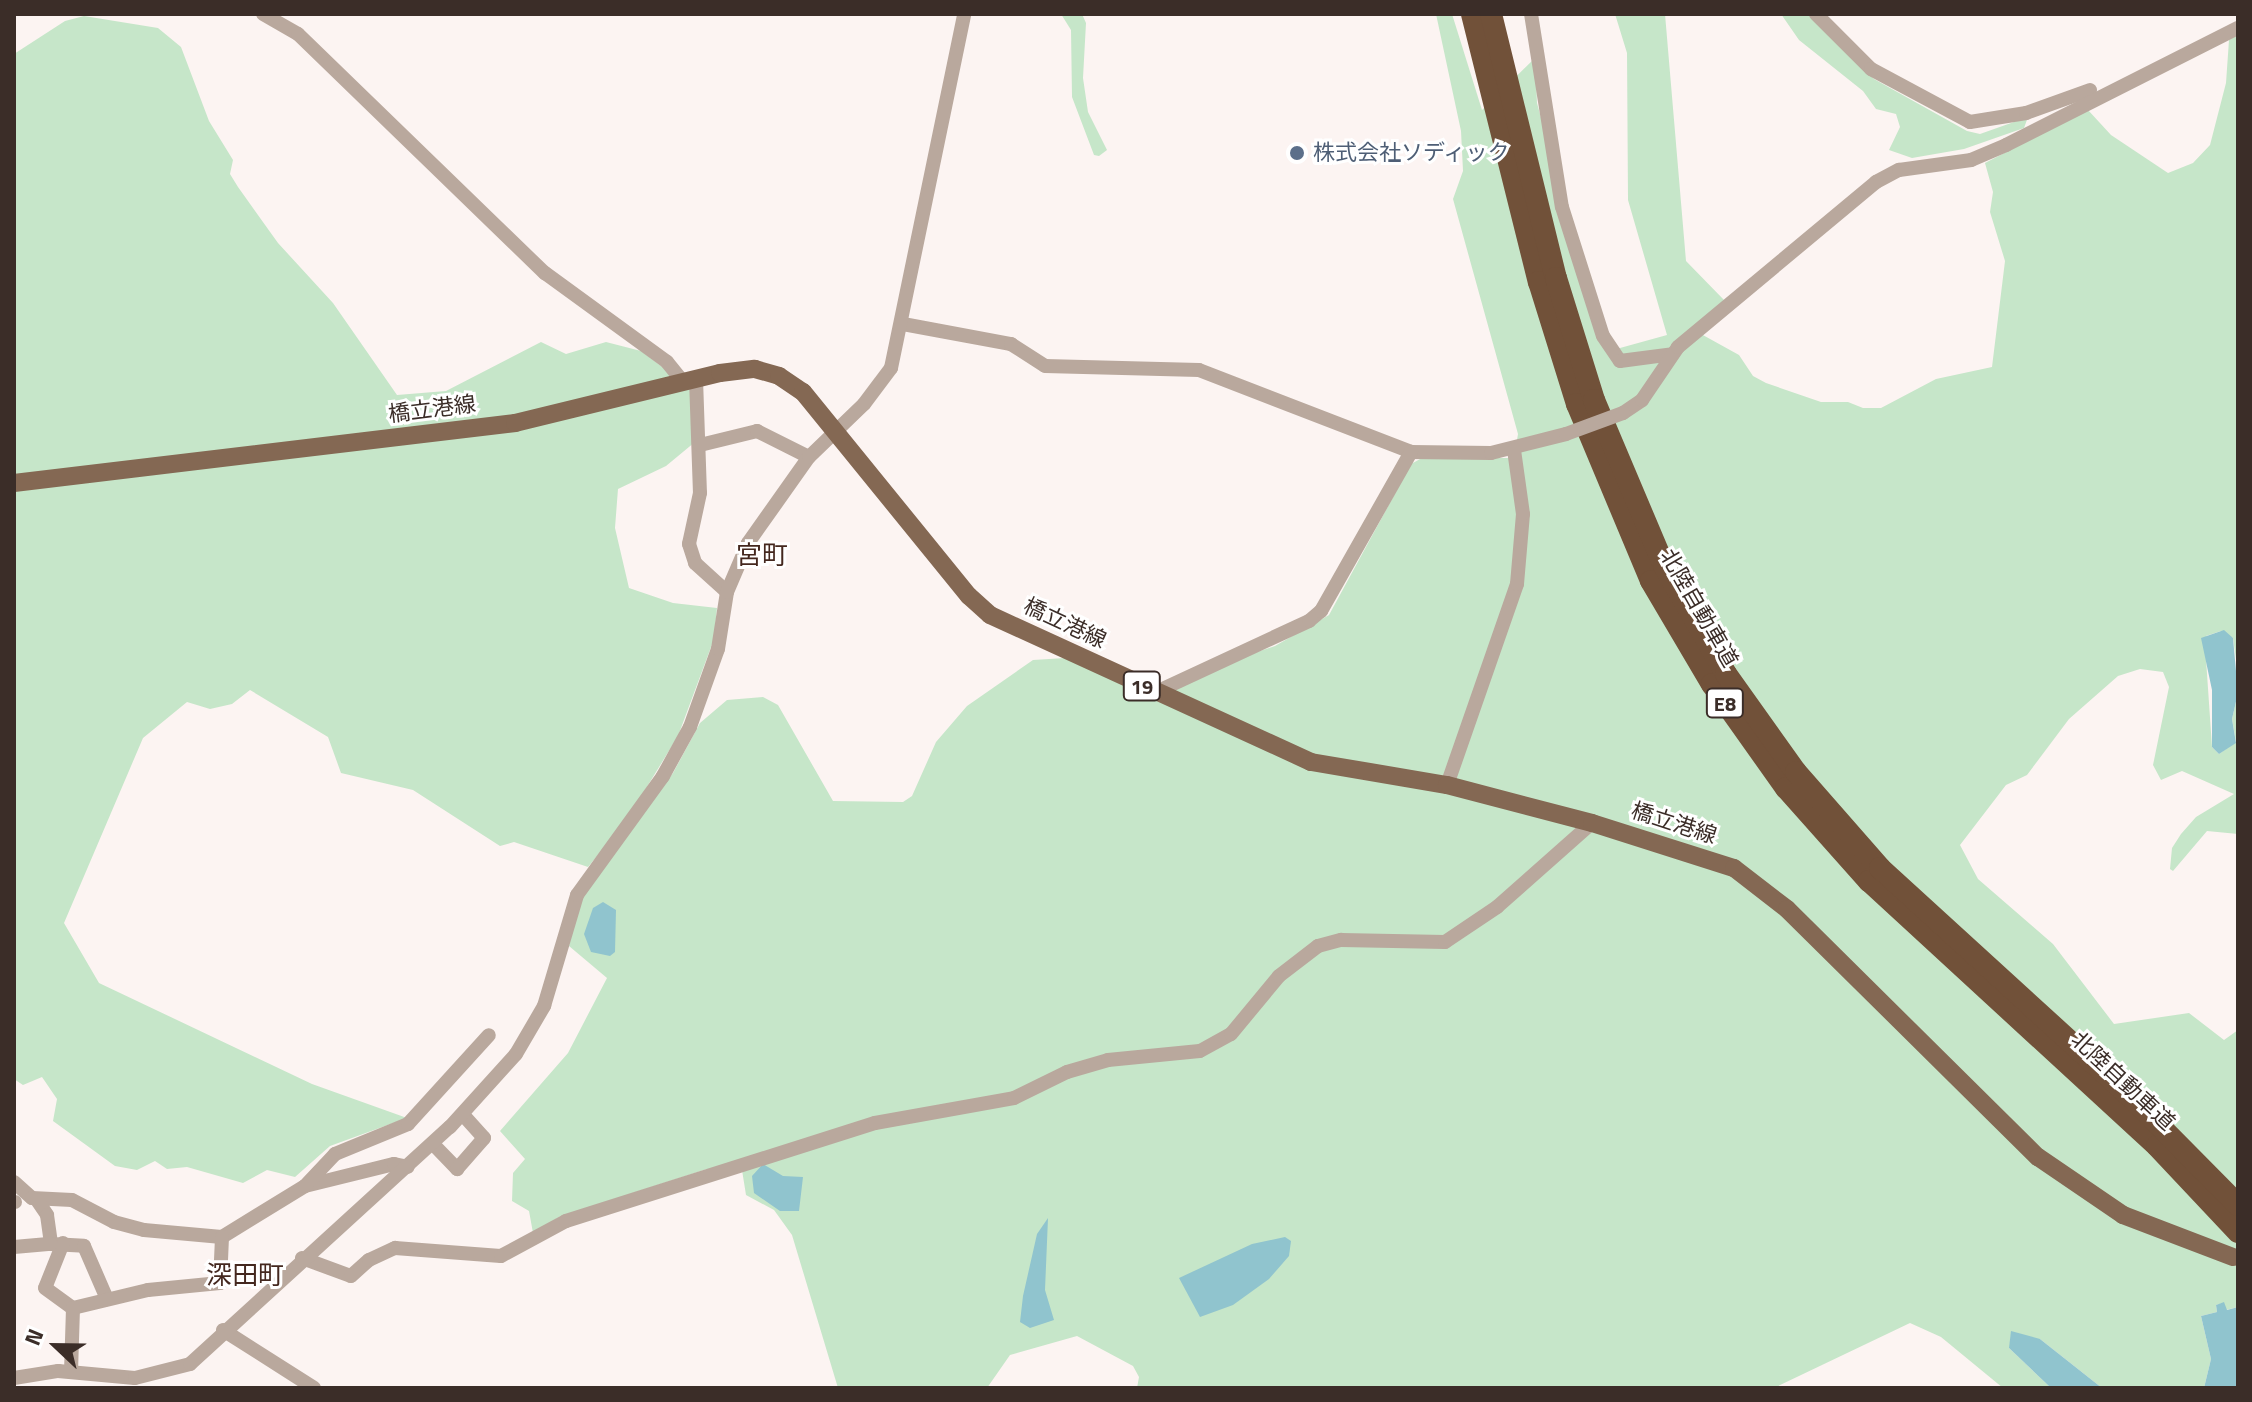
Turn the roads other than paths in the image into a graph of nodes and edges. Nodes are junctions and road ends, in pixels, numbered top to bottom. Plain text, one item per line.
1 (263, 14) edge
2 (964, 14) edge
3 (1472, 14) edge
4 (1491, 14) edge
5 (1531, 14) edge
6 (1816, 14) edge
7 (2238, 28) edge
8 (2090, 90) dead end
9 (903, 324) junction
10 (1673, 354) junction
11 (690, 381) junction
12 (834, 430) junction
13 (700, 445) junction
14 (1514, 450) junction
15 (1411, 452) junction
16 (809, 457) junction
17 (14, 483) edge
18 (727, 592) junction
19 (1156, 692) junction
20 (1447, 785) junction
21 (1592, 823) junction
22 (489, 1035) dead end
23 (463, 1115) junction
24 (433, 1144) junction
25 (408, 1167) junction
26 (14, 1182) edge
27 (305, 1186) junction
28 (34, 1198) junction
29 (14, 1203) edge
30 (2238, 1205) edge
31 (2238, 1232) edge
32 (222, 1237) junction
33 (57, 1244) junction
34 (14, 1247) edge
35 (2233, 1257) dead end
36 (302, 1258) junction
37 (107, 1299) junction
38 (73, 1308) junction
39 (223, 1330) junction
40 (71, 1372) junction
41 (14, 1378) edge
42 (124, 1383) edge
43 (314, 1388) edge

1 - 11 street
2 - 9 street
3 - 31 highway, 北陸自動車道 / E8
4 - 30 highway, 北陸自動車道 / E8
5 - 10 street
6 - 8 street
7 - 10 street
9 - 12 street
9 - 15 street
10 - 14 street, bridge
11 - 12 main road, 橋立港線 / 19
11 - 13 street
11 - 17 main road, 橋立港線 / 19
12 - 16 street
12 - 19 main road, 橋立港線 / 19
13 - 16 street
13 - 18 street
14 - 15 street
14 - 20 street
15 - 19 street
16 - 18 street
18 - 23 street
19 - 20 main road, 橋立港線 / 19
20 - 21 main road, 橋立港線 / 19
21 - 35 main road, 橋立港線 / 19
21 - 36 street
22 - 27 street
23 - 24 street
23 - 24 street
24 - 25 street
25 - 27 street
25 - 36 street
26 - 28 street
27 - 32 street
28 - 29 street
28 - 32 street
28 - 33 street
32 - 37 street
33 - 34 street
33 - 37 street
33 - 38 street
36 - 39 street
37 - 38 street
38 - 40 street
39 - 42 street
39 - 43 street
40 - 41 street
40 - 42 street

